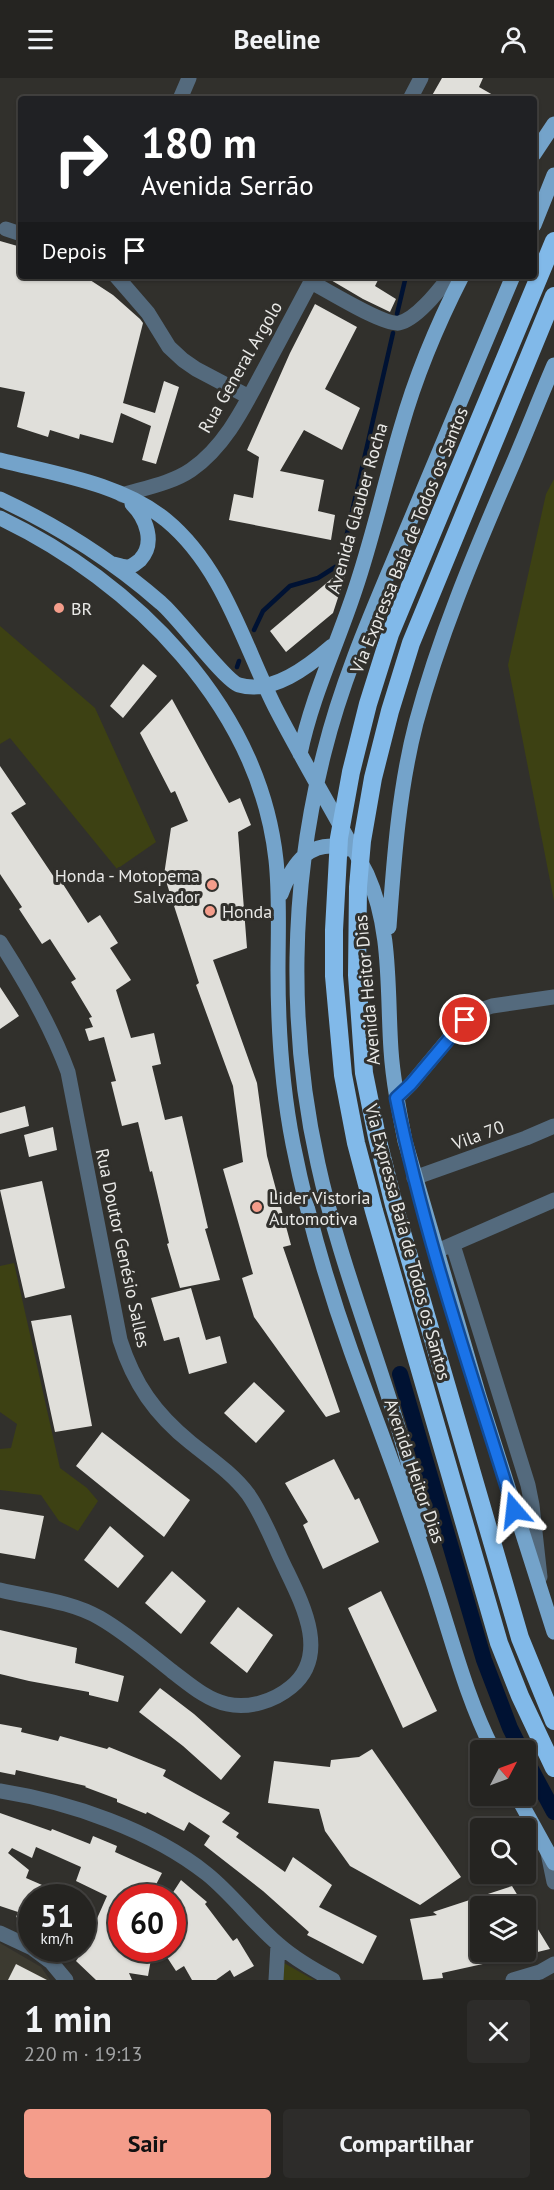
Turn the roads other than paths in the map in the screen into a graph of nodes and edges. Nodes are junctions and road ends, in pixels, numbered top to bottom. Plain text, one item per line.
1 (189, 78) edge
2 (421, 78) edge
3 (181, 96) edge
4 (412, 96) edge
5 (554, 124) edge
6 (537, 150) edge
7 (554, 175) edge
8 (537, 219) edge
9 (6, 229) dead end
10 (18, 233) edge
11 (552, 245) edge
12 (119, 279) edge
13 (312, 279) edge
14 (447, 279) edge
15 (460, 279) edge
16 (512, 279) edge
17 (554, 296) edge
18 (554, 365) edge
19 (249, 398) junction
20 (0, 460) edge
21 (122, 495) junction
22 (0, 499) edge
23 (0, 518) edge
24 (110, 563) junction
25 (334, 644) junction
26 (265, 686) junction
27 (300, 754) junction
28 (354, 850) junction
29 (279, 900) junction
30 (0, 942) edge
31 (387, 963) junction
32 (554, 997) edge
33 (396, 1098) junction
34 (554, 1126) edge
35 (318, 1164) joint
36 (414, 1178) junction
37 (554, 1200) edge
38 (453, 1245) junction
39 (435, 1251) junction
40 (0, 1590) edge
41 (436, 1592) junction
42 (543, 1601) junction
43 (554, 1632) edge
44 (554, 1721) edge
45 (488, 1740) edge
46 (554, 1768) edge
47 (0, 1791) edge
48 (522, 1806) edge
49 (551, 1858) edge
50 (554, 1882) edge
51 (0, 1933) edge
52 (18, 1941) edge
53 (278, 1945) junction
54 (51, 1962) edge
55 (554, 1964) edge
56 (66, 1980) edge
57 (276, 1980) edge
58 (333, 1980) edge
59 (513, 1980) edge
60 (539, 1980) edge
61 (544, 1980) edge

1 - 3 street
2 - 4 street
5 - 6 main road
7 - 8 main road
9 - 10 street
11 - 46 highway, Via Expressa Baía de Todos os Santos
12 - 19 street
13 - 14 street
13 - 19 street, Rua General Argolo
15 - 25 main road, Avenida Glauber Rocha
16 - 35 main road, Via Expressa Baía de Todos os Santos
17 - 44 highway, Via Expressa Baía de Todos os Santos
18 - 31 main road
19 - 21 street, Rua General Argolo
20 - 21 main road, Avenida Heitor Dias
21 - 24 main road
21 - 26 main road, Avenida Heitor Dias
22 - 24 main road
23 - 29 main road, Avenida Heitor Dias
24 - 26 main road
25 - 26 main road
25 - 27 main road, Avenida Glauber Rocha
26 - 27 main road, Avenida Heitor Dias
27 - 28 main road, Avenida Heitor Dias
28 - 29 main road
28 - 31 main road, Avenida Heitor Dias
29 - 41 main road, Avenida Heitor Dias
30 - 40 street, Rua Doutor Genésio Salles
31 - 33 main road, Avenida Heitor Dias
32 - 33 street
33 - 36 main road, Avenida Heitor Dias
34 - 36 street, Vila 70
35 - 41 main road, Avenida Heitor Dias
36 - 39 main road, Avenida Heitor Dias
37 - 38 street
38 - 39 street
38 - 42 street
39 - 42 main road, Avenida Heitor Dias
41 - 45 main road, Avenida Heitor Dias
42 - 43 main road, Avenida Heitor Dias
47 - 53 street
48 - 49 main road
49 - 50 street
51 - 52 street
53 - 57 street
53 - 58 street
54 - 56 street
55 - 59 street
60 - 61 street

